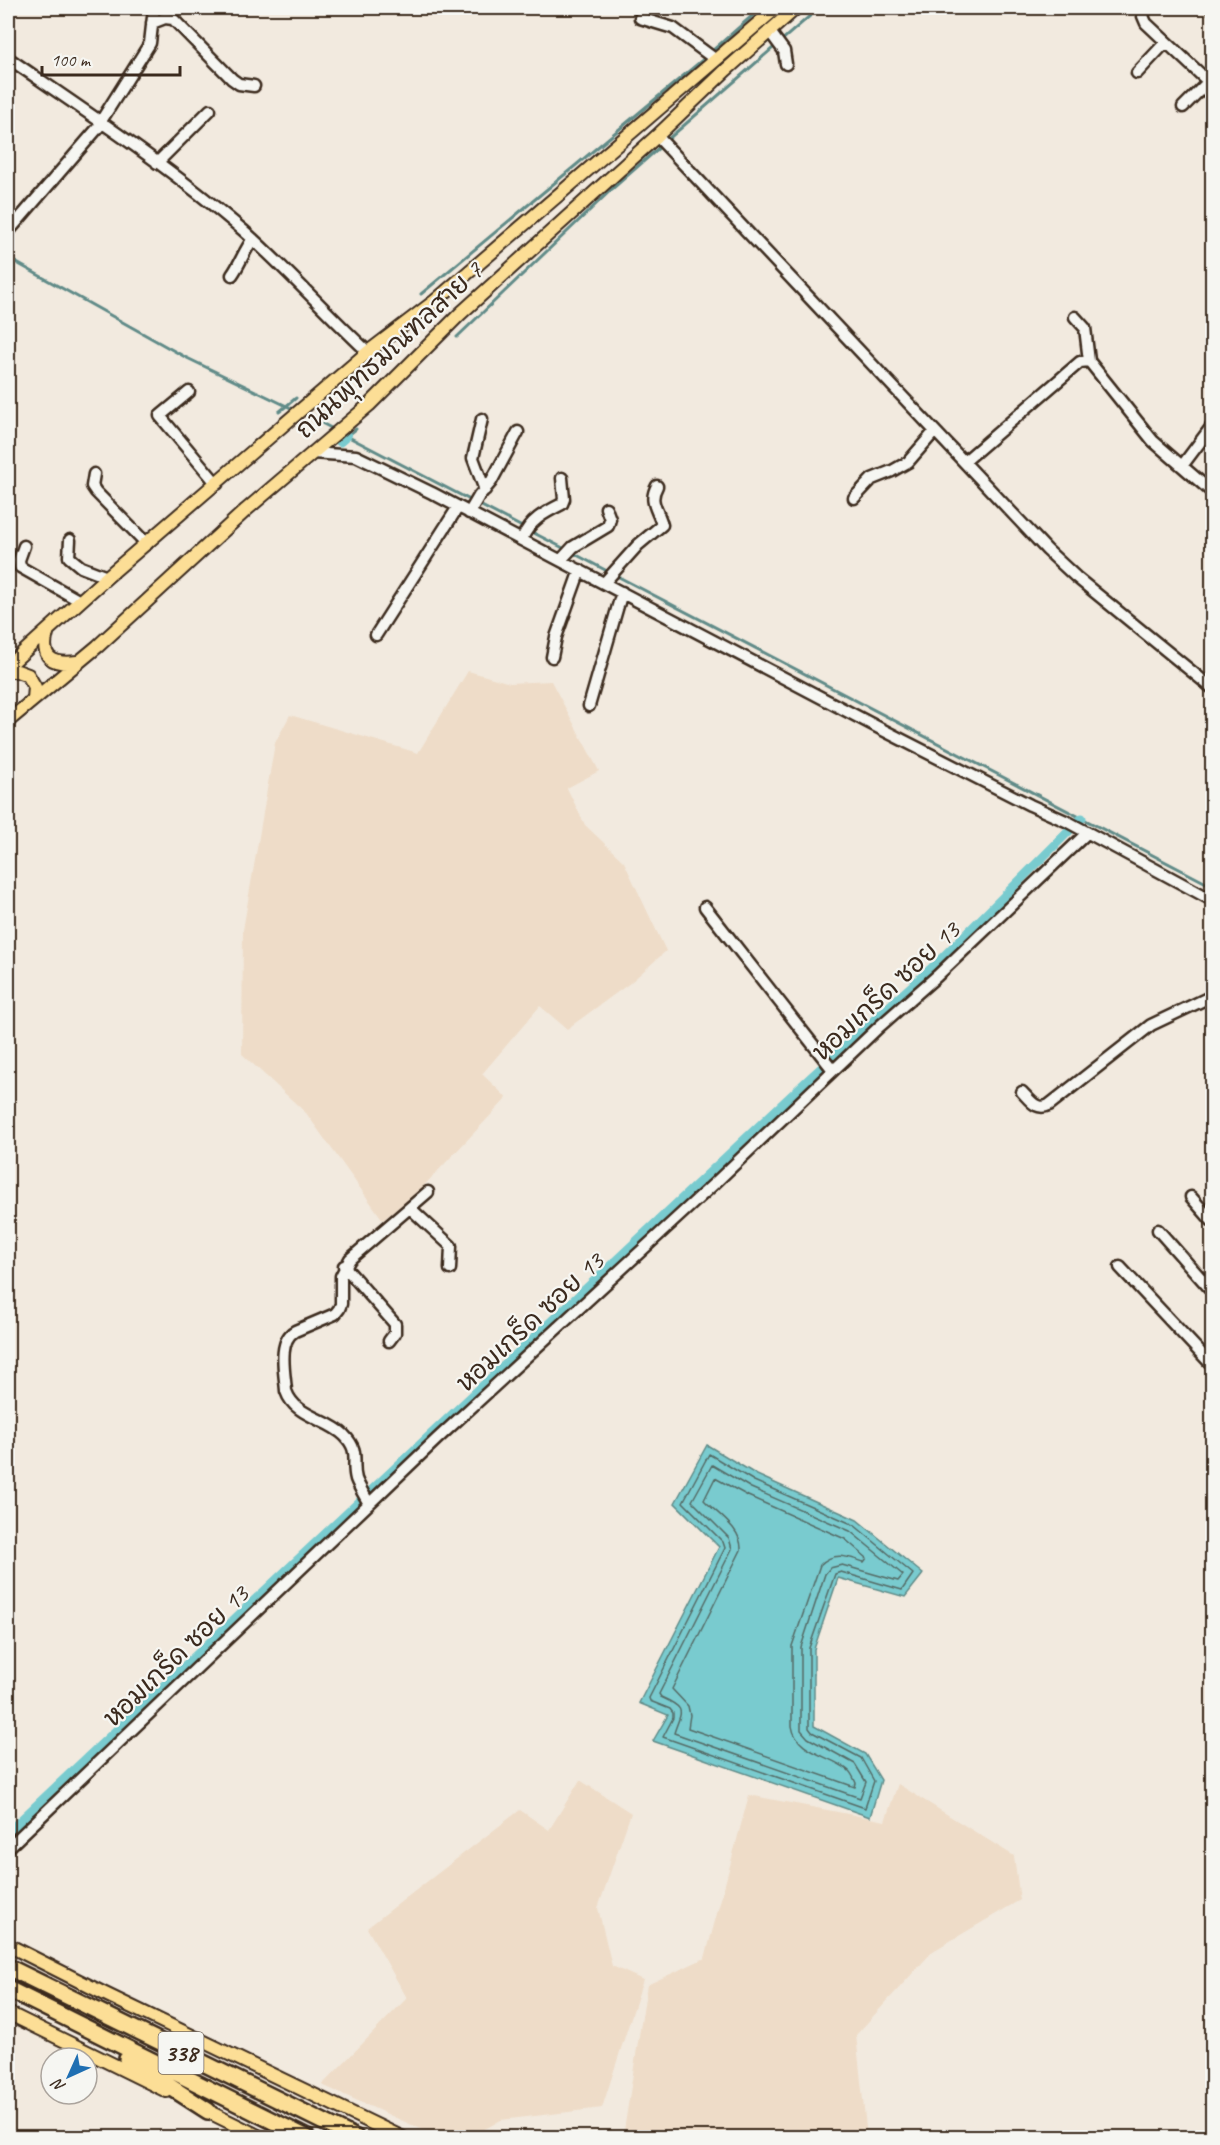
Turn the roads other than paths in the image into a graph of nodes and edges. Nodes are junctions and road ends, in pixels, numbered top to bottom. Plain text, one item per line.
1 (154, 8) edge
2 (776, 8) edge
3 (796, 8) edge
4 (1146, 8) edge
5 (640, 18) dead end
6 (152, 23) junction
7 (773, 36) junction
8 (1166, 42) junction
9 (8, 58) edge
10 (715, 59) junction
11 (786, 64) dead end
12 (1137, 73) dead end
13 (1210, 84) edge
14 (254, 86) dead end
15 (1183, 107) dead end
16 (210, 110) dead end
17 (102, 122) junction
18 (662, 141) junction
19 (157, 163) junction
20 (8, 232) edge
21 (253, 239) junction
22 (232, 275) dead end
23 (1076, 317) dead end
24 (368, 352) junction
25 (1089, 361) junction
26 (189, 392) dead end
27 (483, 419) dead end
28 (1212, 426) edge
29 (935, 431) junction
30 (518, 432) dead end
31 (312, 453) junction
32 (964, 462) junction
33 (1182, 466) junction
34 (94, 474) dead end
35 (562, 478) dead end
36 (217, 484) junction
37 (657, 486) dead end
38 (1212, 492) edge
39 (482, 493) junction
40 (854, 498) dead end
41 (459, 507) junction
42 (606, 508) dead end
43 (471, 510) junction
44 (523, 537) junction
45 (70, 540) dead end
46 (147, 544) junction
47 (24, 546) dead end
48 (567, 553) junction
49 (580, 570) junction
50 (609, 576) junction
51 (107, 577) junction
52 (622, 592) junction
53 (80, 601) junction
54 (48, 630) junction
55 (376, 635) dead end
56 (552, 657) dead end
57 (78, 662) junction
58 (8, 666) edge
59 (8, 671) edge
60 (1212, 688) edge
61 (34, 699) junction
62 (589, 706) dead end
63 (8, 721) edge
64 (1078, 828) junction
65 (1212, 900) edge
66 (705, 907) dead end
67 (1212, 996) edge
68 (829, 1065) junction
69 (1022, 1092) dead end
70 (428, 1192) dead end
71 (1191, 1197) dead end
72 (410, 1208) junction
73 (1212, 1221) edge
74 (1158, 1230) dead end
75 (344, 1266) junction
76 (1120, 1267) dead end
77 (450, 1269) dead end
78 (1212, 1291) edge
79 (390, 1341) dead end
80 (1212, 1364) edge
81 (366, 1498) junction
82 (8, 1848) edge
83 (8, 1945) edge
84 (8, 1966) edge
85 (8, 1989) edge
86 (8, 2013) edge
87 (66, 2019) junction
88 (208, 2111) junction
89 (262, 2138) edge
90 (306, 2138) edge
91 (356, 2138) edge
92 (403, 2138) edge

1 - 6 street
2 - 10 main road, ถนนพุทธมณฑลสาย 7
3 - 7 main road, ถนนพุทธมณฑลสาย 7
4 - 8 street
5 - 10 street
6 - 14 street
6 - 17 street
7 - 11 street
7 - 18 main road, ถนนพุทธมณฑลสาย 7
8 - 12 street
8 - 13 street
9 - 17 street
10 - 24 main road, ถนนพุทธมณฑลสาย 7
13 - 15 street
16 - 19 street
17 - 19 street
17 - 20 street
18 - 29 street
18 - 31 main road, ถนนพุทธมณฑลสาย 7
19 - 21 street
21 - 22 street
21 - 24 street
23 - 25 street
24 - 36 main road, ถนนพุทธมณฑลสาย 7
25 - 32 street
25 - 33 street
26 - 36 street
27 - 39 street
28 - 33 street
29 - 32 street
29 - 40 street
30 - 39 street
31 - 41 street
31 - 57 main road, ถนนพุทธมณฑลสาย 7
32 - 60 street
33 - 38 street
34 - 46 street
35 - 44 street
36 - 46 main road, ถนนพุทธมณฑลสาย 7
37 - 50 street
39 - 43 street
41 - 43 street
41 - 55 street
42 - 48 street
43 - 44 street
44 - 48 street
45 - 51 street
46 - 51 main road, ถนนพุทธมณฑลสาย 7
47 - 53 street
48 - 49 street
49 - 50 street
49 - 56 street
50 - 52 street
51 - 53 main road, ถนนพุทธมณฑลสาย 7
52 - 62 street
52 - 64 street
53 - 54 main road, ถนนพุทธมณฑลสาย 7
54 - 57 main road
54 - 58 main road, ถนนพุทธมณฑลสาย 7
57 - 61 main road, ถนนพุทธมณฑลสาย 7
59 - 61 main road
61 - 63 main road, ถนนพุทธมณฑลสาย 7
64 - 65 street
64 - 68 street, หอมเกร็ด ซอย 13
66 - 68 street
67 - 69 street
68 - 81 street, หอมเกร็ด ซอย 13
70 - 72 street
71 - 73 street
72 - 75 street
72 - 77 street
74 - 78 street
75 - 79 street
75 - 81 street
76 - 80 street
81 - 82 street, หอมเกร็ด ซอย 13
83 - 92 main road
84 - 91 highway, 338
85 - 87 highway, 338
86 - 88 main road
87 - 88 highway
87 - 90 highway, 338
88 - 89 main road

